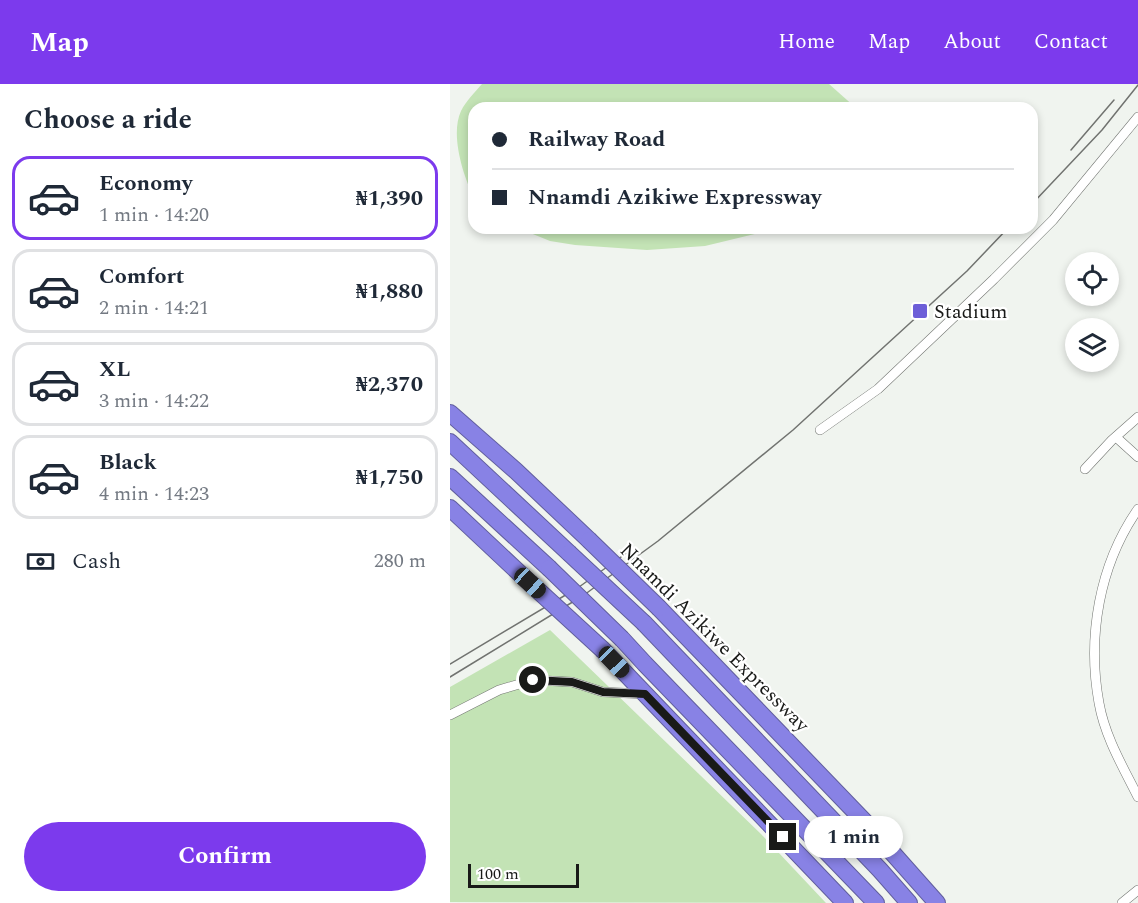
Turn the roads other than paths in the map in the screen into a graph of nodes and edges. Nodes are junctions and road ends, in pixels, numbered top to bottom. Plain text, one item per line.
1 (1138, 117) edge
2 (450, 413) edge
3 (1138, 417) edge
4 (450, 426) edge
5 (820, 430) dead end
6 (1117, 438) junction
7 (450, 442) edge
8 (1138, 457) edge
9 (474, 463) junction
10 (1085, 469) dead end
11 (450, 477) edge
12 (450, 508) edge
13 (1138, 509) edge
14 (645, 694) junction
15 (450, 715) edge
16 (1138, 797) edge
17 (880, 870) junction
18 (1138, 890) edge
19 (845, 903) edge
20 (876, 903) edge
21 (909, 903) edge
22 (935, 903) edge
23 (1122, 903) edge

1 - 5 street
2 - 22 highway, Nnamdi Azikiwe Expressway, bridge
3 - 6 street
4 - 9 highway
6 - 8 street
6 - 10 street
7 - 9 highway, Nnamdi Azikiwe Expressway
9 - 17 highway, Nnamdi Azikiwe Expressway, bridge
11 - 20 highway, bridge
12 - 14 highway, bridge
13 - 16 street
14 - 15 street
14 - 19 highway
17 - 21 highway, Nnamdi Azikiwe Expressway
17 - 22 highway
18 - 23 street

